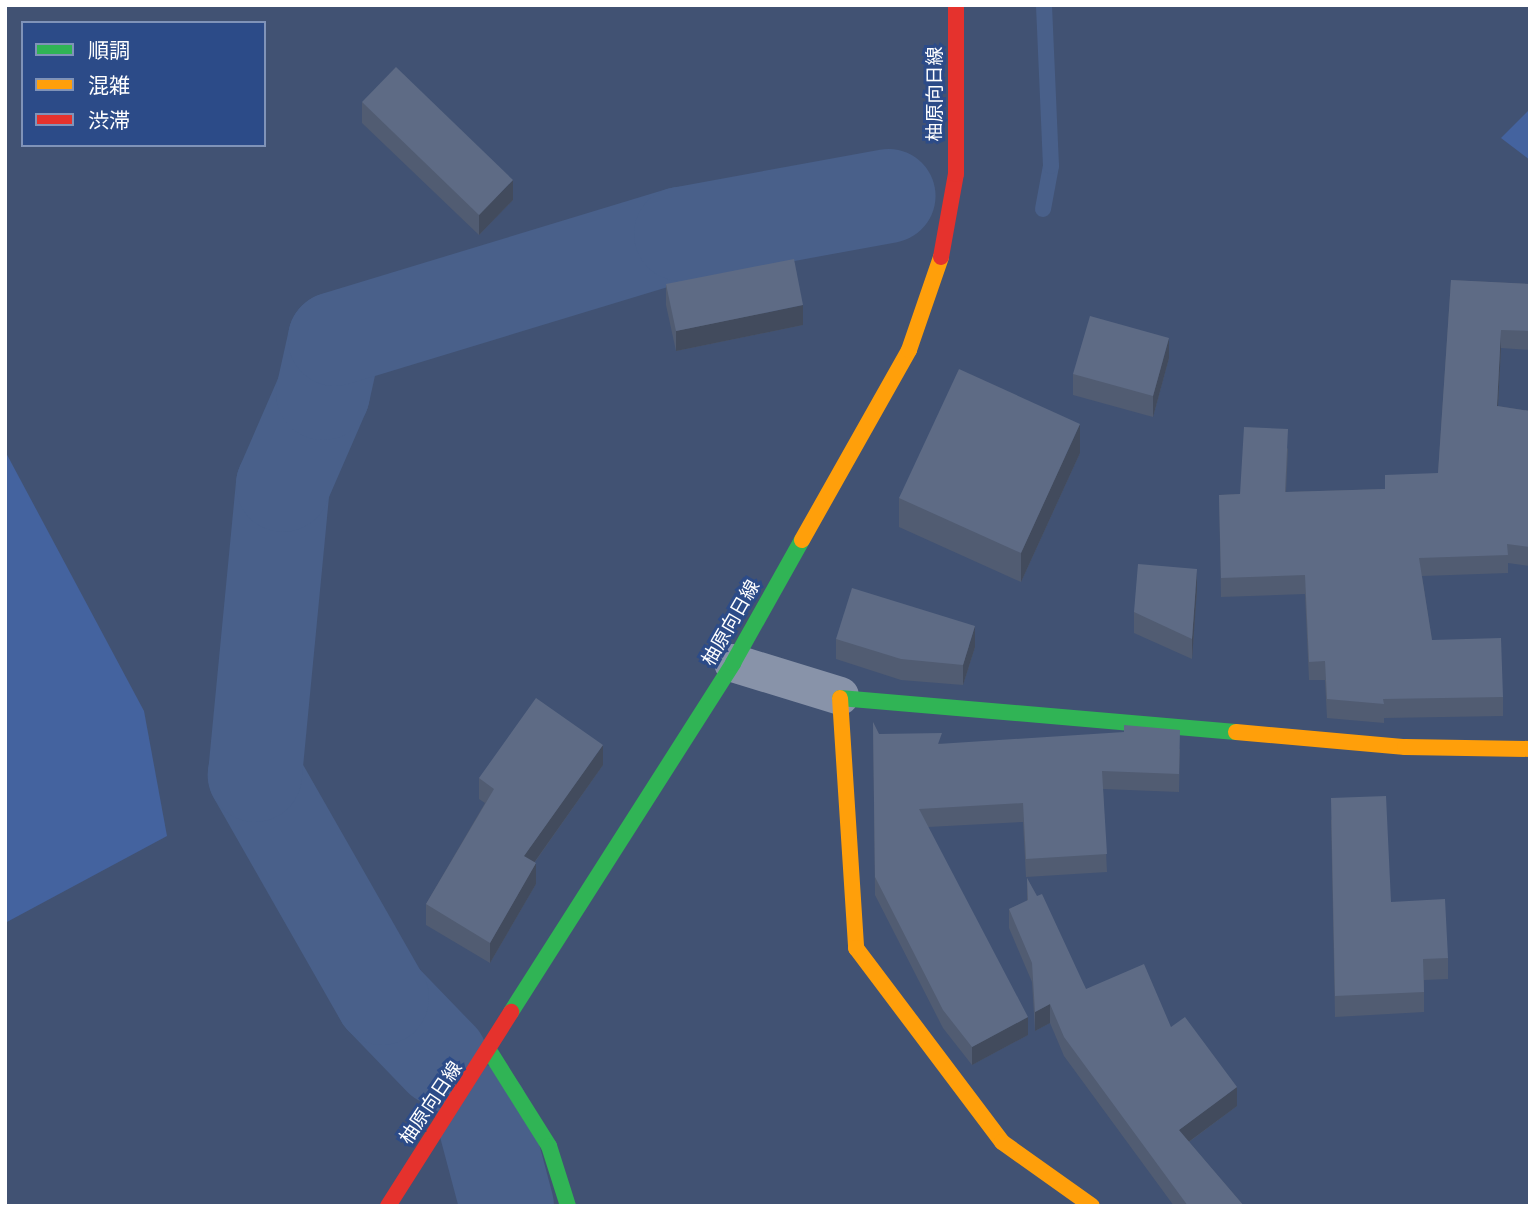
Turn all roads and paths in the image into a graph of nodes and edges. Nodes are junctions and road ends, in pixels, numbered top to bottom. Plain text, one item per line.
1 (956, 5) edge
2 (733, 663) junction
3 (840, 696) junction
4 (1530, 749) edge
5 (490, 1052) junction
6 (388, 1206) edge
7 (568, 1206) edge
8 (1092, 1206) edge

1 - 2 street, 柚原向日線
2 - 3 street
2 - 5 street, 柚原向日線
3 - 4 street
3 - 8 street
5 - 6 street, 柚原向日線
5 - 7 street

